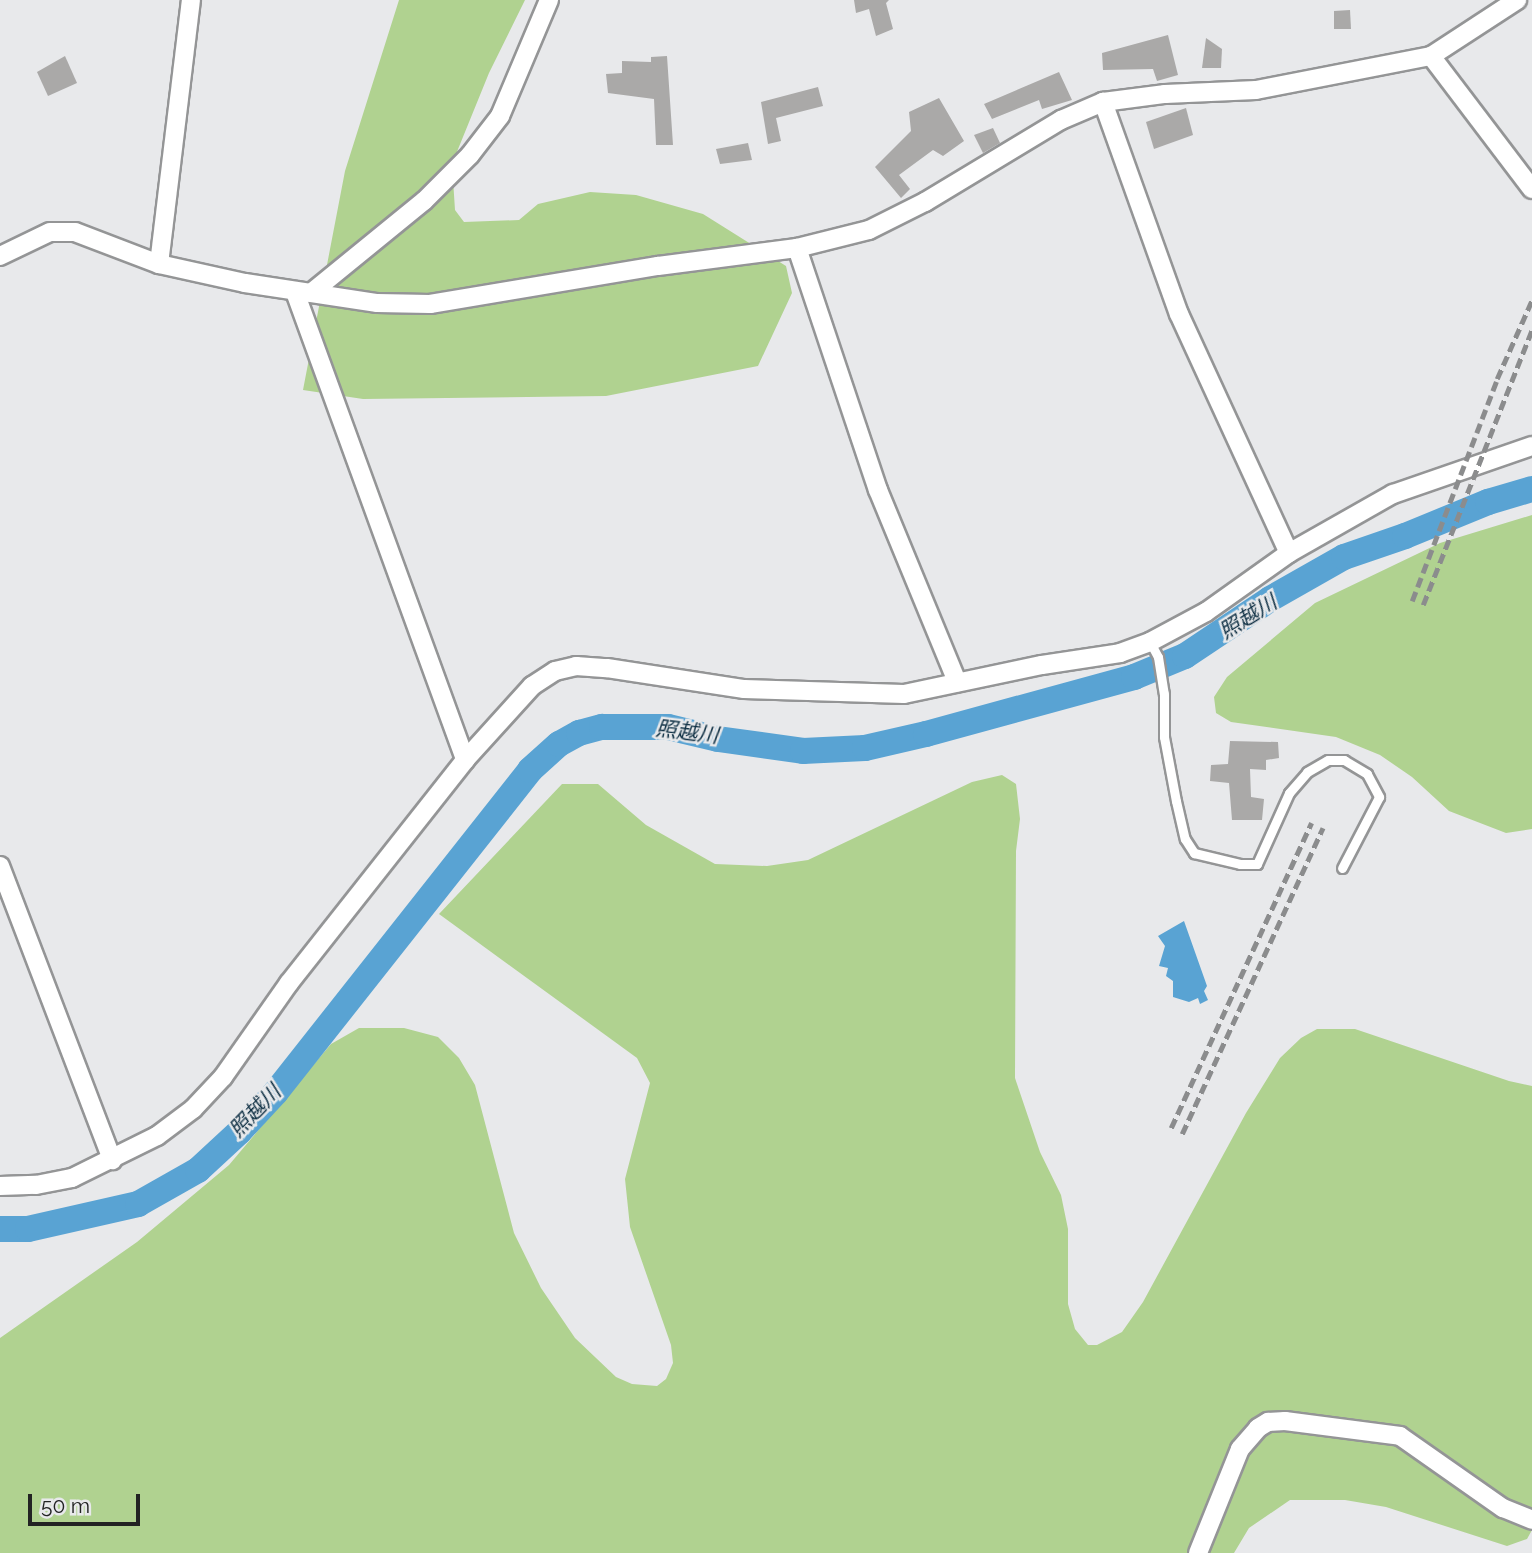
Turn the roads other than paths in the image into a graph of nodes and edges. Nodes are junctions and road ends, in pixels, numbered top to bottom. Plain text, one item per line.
1 (191, 0) edge
2 (549, 0) edge
3 (1517, 0) edge
4 (1431, 56) junction
5 (1103, 102) junction
6 (1532, 189) edge
7 (796, 248) junction
8 (0, 257) edge
9 (159, 264) junction
10 (303, 292) junction
11 (1532, 446) edge
12 (1289, 553) junction
13 (1154, 650) junction
14 (957, 682) junction
15 (465, 760) junction
16 (0, 866) edge
17 (1342, 869) dead end
18 (112, 1160) junction
19 (0, 1186) edge
20 (1532, 1520) edge
21 (1198, 1553) edge

1 - 9 street
2 - 10 street
3 - 4 street
4 - 5 street
4 - 6 street
5 - 7 street
5 - 12 street
7 - 10 street
7 - 14 street
8 - 9 street
9 - 10 street
10 - 15 street
11 - 12 street
12 - 13 street
13 - 14 street
13 - 17 lane
14 - 15 street
15 - 18 street
16 - 18 street
18 - 19 street
20 - 21 street

